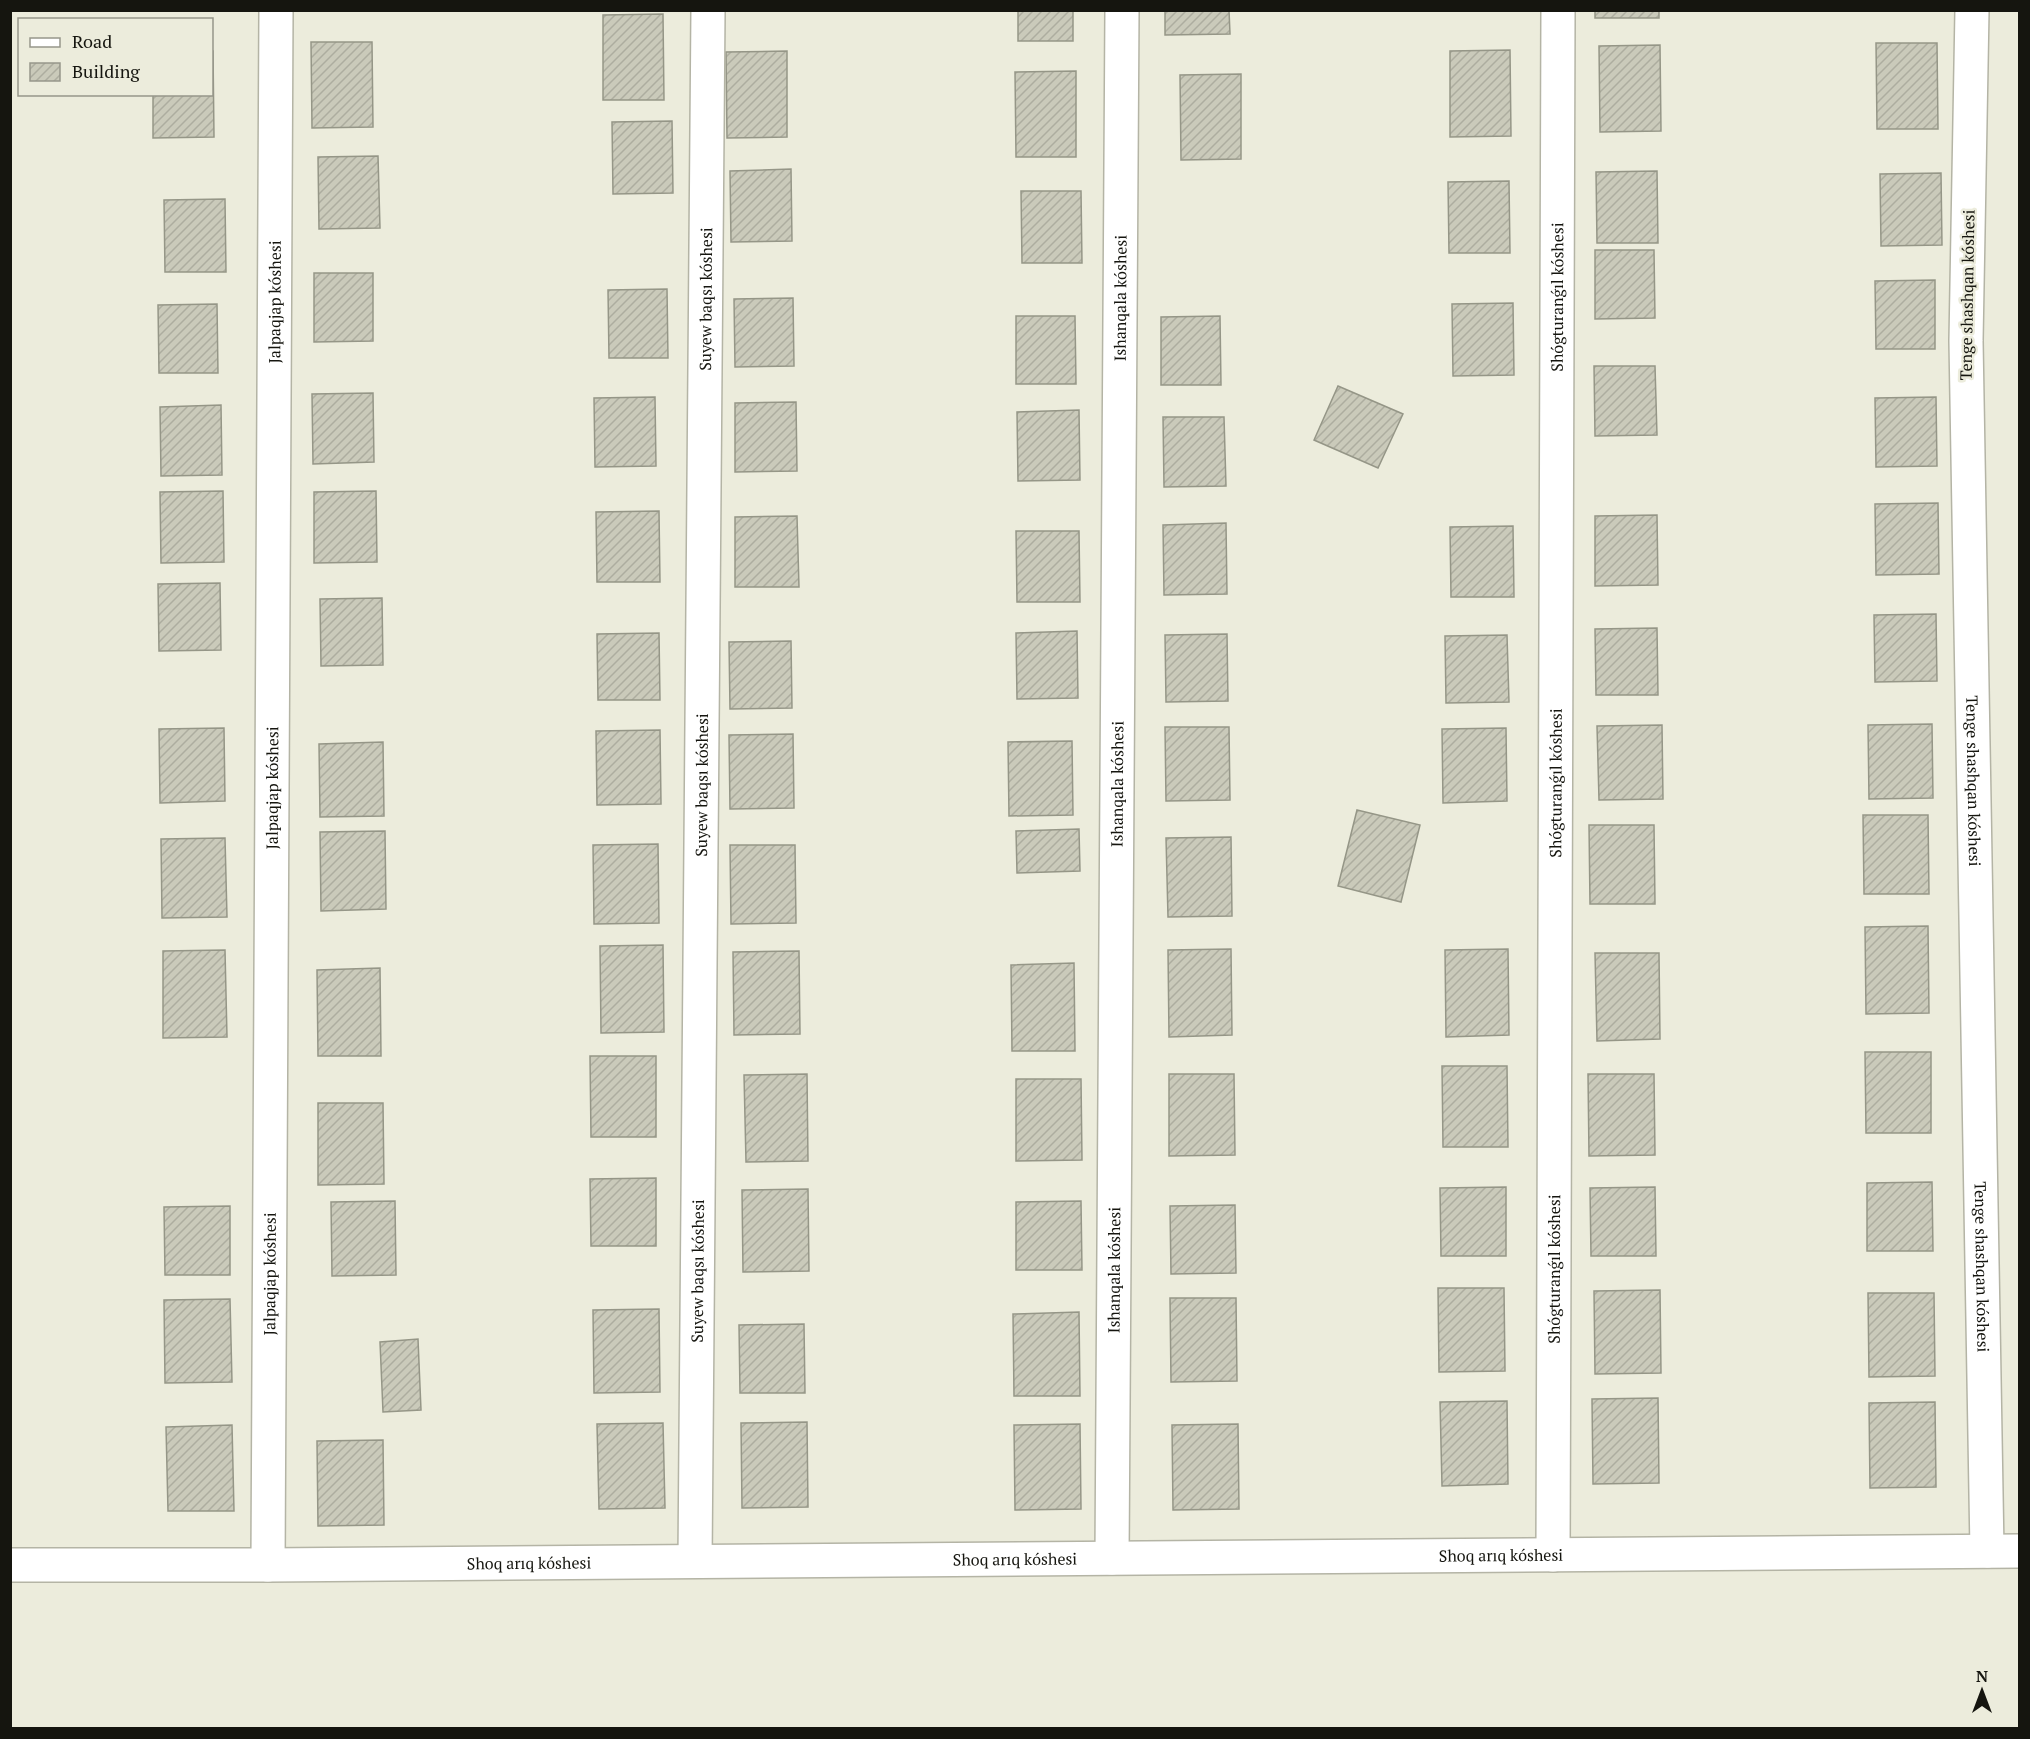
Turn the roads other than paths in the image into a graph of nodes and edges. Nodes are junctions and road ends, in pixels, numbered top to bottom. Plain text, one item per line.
1 (276, 10) edge
2 (708, 10) edge
3 (1122, 10) edge
4 (1558, 10) edge
5 (1972, 10) edge
6 (1987, 1551) junction
7 (2019, 1551) edge
8 (1553, 1555) junction
9 (1112, 1558) junction
10 (695, 1562) junction
11 (10, 1565) edge
12 (268, 1565) junction

1 - 12 street, Jalpaqjap kóshesi
2 - 10 street, Suyew baqsı kóshesi
3 - 9 street, Ishanqala kóshesi
4 - 8 street, Shógturanǵıl kóshesi
5 - 6 street, Tenge shashqan kóshesi
6 - 7 street, Shoq arıq kóshesi
6 - 8 street, Shoq arıq kóshesi
8 - 9 street, Shoq arıq kóshesi
9 - 10 street, Shoq arıq kóshesi
10 - 12 street, Shoq arıq kóshesi
11 - 12 street, Shoq arıq kóshesi

